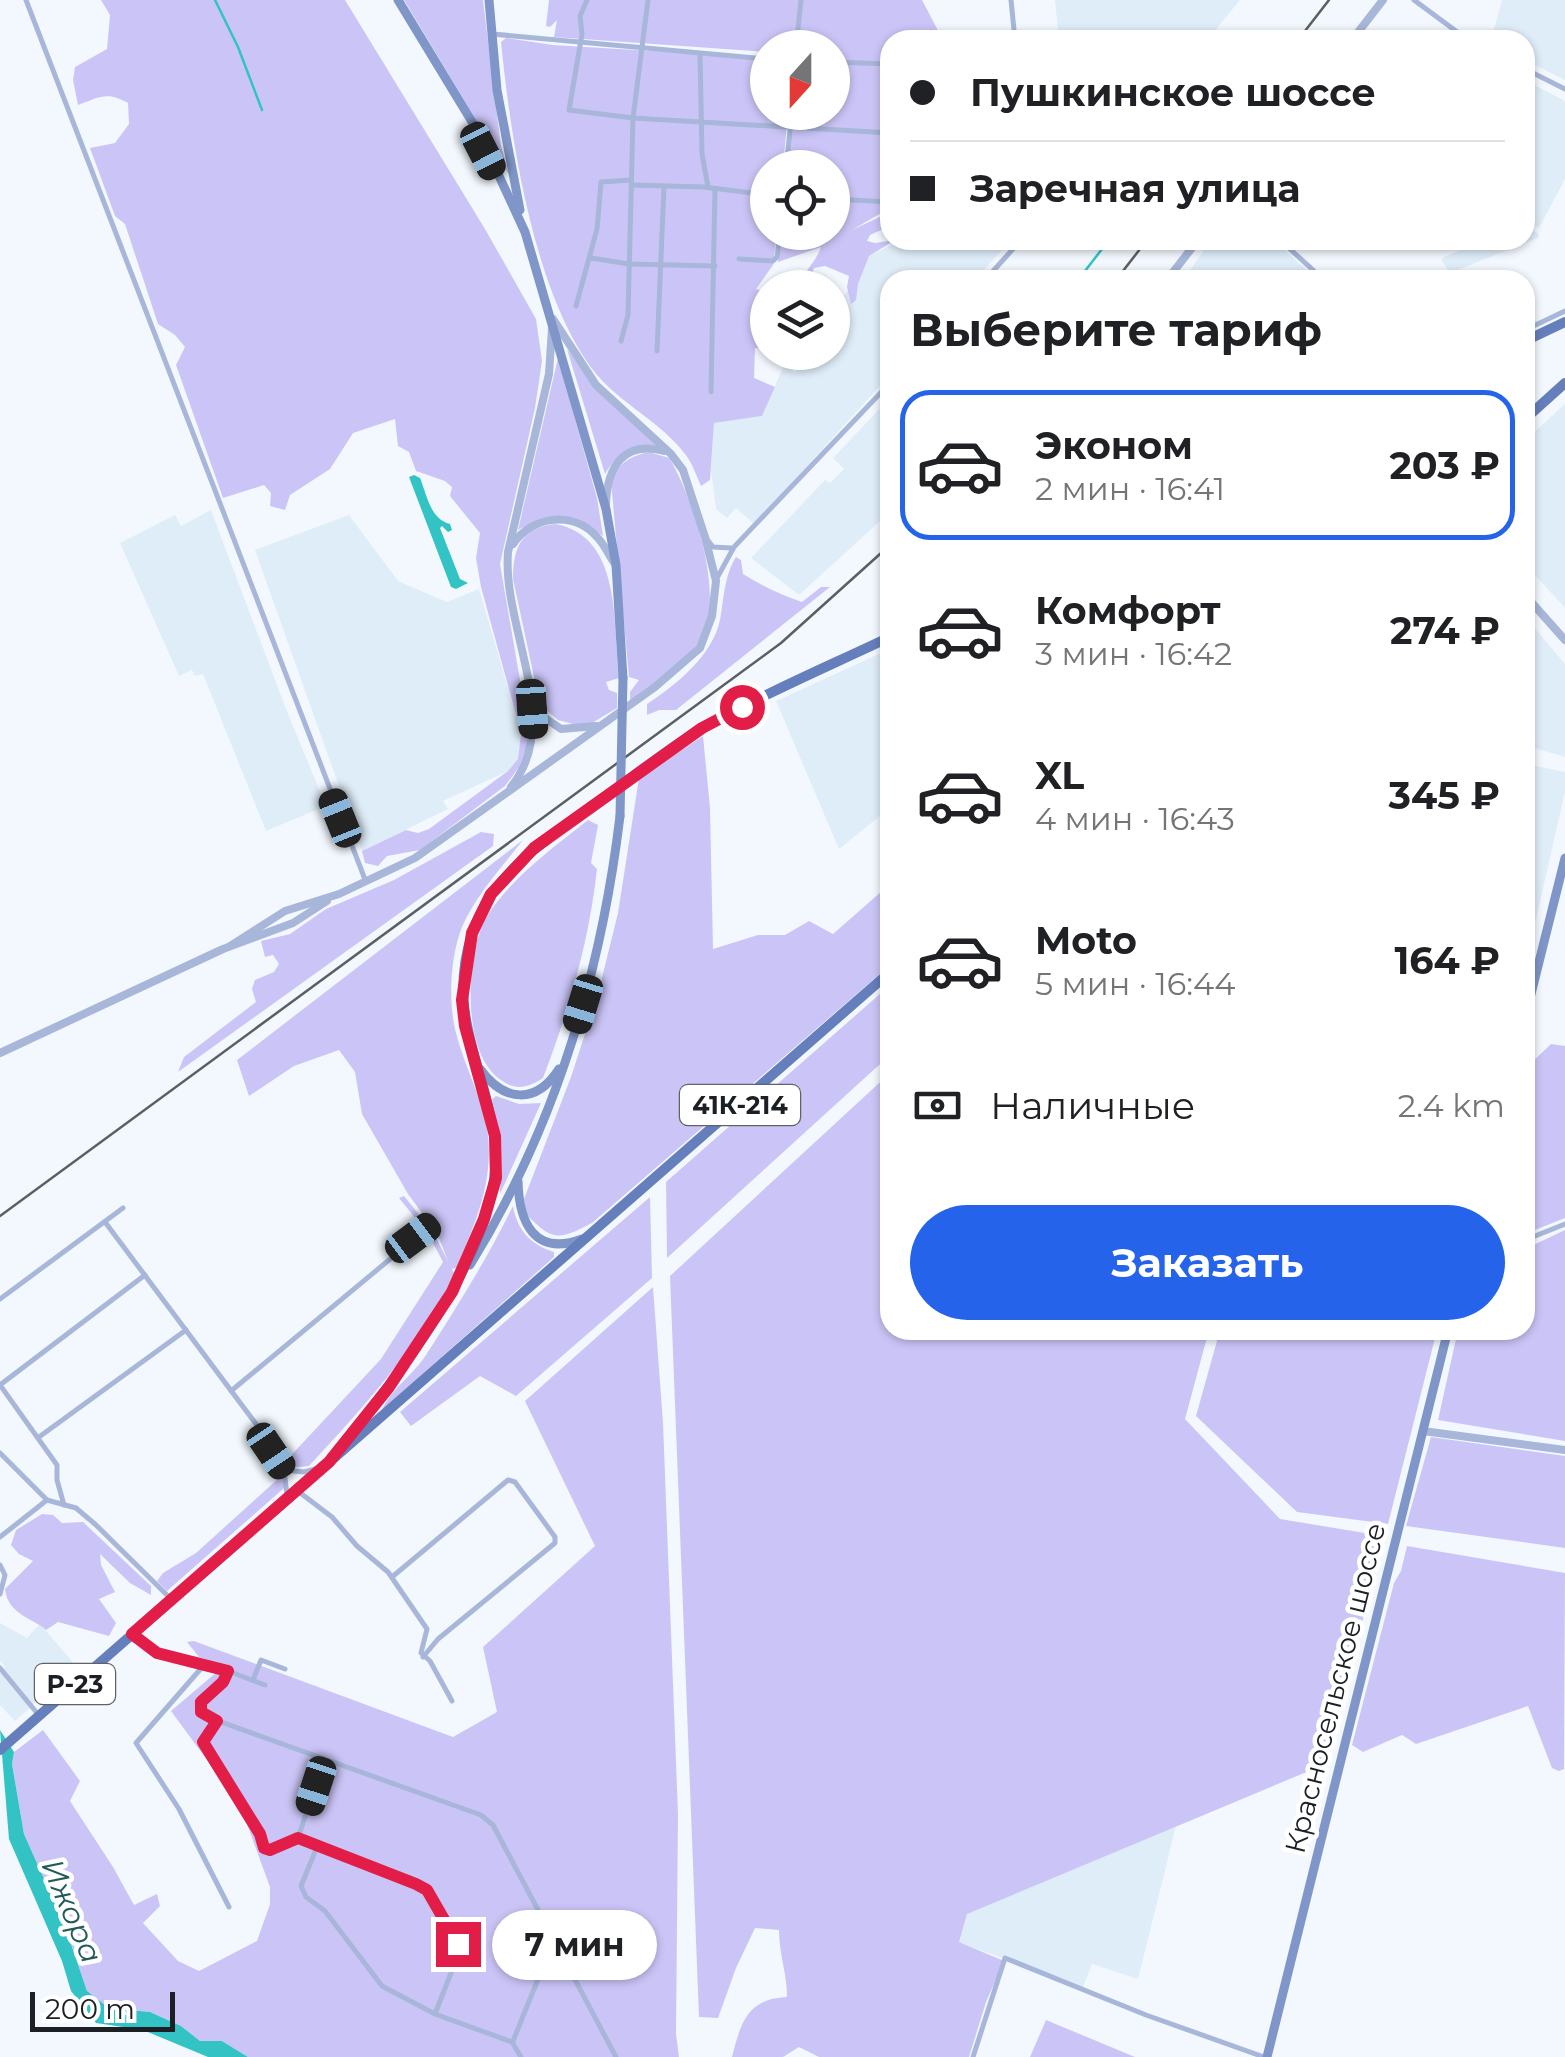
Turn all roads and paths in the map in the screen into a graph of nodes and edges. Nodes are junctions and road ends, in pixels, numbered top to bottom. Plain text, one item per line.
1 (26, 0) edge
2 (396, 0) edge
3 (489, 0) edge
4 (586, 0) edge
5 (648, 0) edge
6 (801, 0) edge
7 (1010, 0) edge
8 (1383, 0) edge
9 (1414, 0) edge
10 (798, 30) edge
11 (1014, 30) edge
12 (1360, 30) edge
13 (1454, 30) edge
14 (492, 34) junction
15 (578, 40) junction
16 (640, 49) junction
17 (700, 56) junction
18 (750, 58) edge
19 (850, 63) edge
20 (880, 64) edge
21 (1535, 74) edge
22 (1565, 89) edge
23 (633, 118) junction
24 (701, 121) junction
25 (750, 125) edge
26 (824, 130) edge
27 (880, 133) edge
28 (631, 183) junction
29 (664, 187) junction
30 (712, 188) junction
31 (750, 193) edge
32 (850, 200) edge
33 (880, 201) edge
34 (525, 232) junction
35 (778, 250) edge
36 (1012, 250) edge
37 (1190, 250) edge
38 (1291, 250) edge
39 (591, 258) junction
40 (739, 259) dead end
41 (629, 264) junction
42 (662, 264) junction
43 (714, 266) junction
44 (993, 270) edge
45 (1175, 270) edge
46 (1313, 270) edge
47 (576, 306) dead end
48 (1565, 311) edge
49 (552, 319) junction
50 (1565, 322) edge
51 (1535, 325) edge
52 (1535, 336) edge
53 (621, 342) dead end
54 (657, 351) dead end
55 (1565, 384) edge
56 (711, 392) dead end
57 (880, 394) edge
58 (1535, 410) edge
59 (672, 454) junction
60 (606, 508) junction
61 (705, 537) junction
62 (734, 548) junction
63 (508, 552) junction
64 (616, 565) junction
65 (716, 580) junction
66 (1535, 606) edge
67 (1565, 640) edge
68 (880, 642) edge
69 (532, 709) junction
70 (603, 724) junction
71 (499, 800) junction
72 (1565, 858) edge
73 (366, 882) junction
74 (334, 896) junction
75 (300, 905) junction
76 (276, 916) junction
77 (303, 917) junction
78 (282, 928) junction
79 (230, 946) junction
80 (1535, 978) edge
81 (880, 981) edge
82 (0, 1053) edge
83 (566, 1059) junction
84 (476, 1064) junction
85 (518, 1180) junction
86 (123, 1208) dead end
87 (105, 1222) junction
88 (1565, 1224) edge
89 (430, 1226) dead end
90 (589, 1236) junction
91 (1535, 1236) edge
92 (146, 1275) junction
93 (452, 1292) junction
94 (0, 1298) edge
95 (186, 1330) junction
96 (1446, 1340) edge
97 (0, 1385) edge
98 (231, 1391) junction
99 (1423, 1431) junction
100 (38, 1436) junction
101 (1565, 1450) edge
102 (0, 1452) edge
103 (329, 1462) junction
104 (284, 1470) junction
105 (296, 1490) junction
106 (287, 1499) junction
107 (47, 1500) junction
108 (64, 1505) junction
109 (0, 1537) edge
110 (0, 1565) edge
111 (392, 1577) junction
112 (0, 1594) edge
113 (172, 1600) junction
114 (132, 1634) junction
115 (423, 1657) junction
116 (204, 1664) junction
117 (284, 1669) dead end
118 (1, 1670) edge
119 (228, 1671) junction
120 (253, 1680) junction
121 (266, 1684) dead end
122 (452, 1701) dead end
123 (39, 1716) junction
124 (217, 1721) junction
125 (0, 1750) edge
126 (324, 1759) junction
127 (298, 1838) junction
128 (317, 1847) junction
129 (229, 1907) dead end
130 (553, 1942) junction
131 (435, 2014) junction
132 (512, 2042) junction
133 (520, 2057) edge
134 (616, 2057) edge
135 (973, 2057) edge
136 (1265, 2057) edge

1 - 73 street
2 - 34 main road
3 - 14 main road, Р-23
4 - 15 street
5 - 16 street
6 - 10 street
7 - 11 street
8 - 12 street
9 - 13 street
14 - 15 street
14 - 34 main road, Р-23
15 - 16 street
15 - 23 street
16 - 17 street
16 - 23 street
17 - 18 street
17 - 24 street
19 - 20 street
21 - 22 street
23 - 24 street
23 - 28 street
24 - 25 street
24 - 30 street
26 - 27 street
28 - 29 street
28 - 39 street
28 - 41 street
29 - 30 street
29 - 42 street
30 - 31 street
30 - 43 street
32 - 33 street
34 - 49 main road, Р-23
35 - 40 street
36 - 44 street
37 - 45 street
38 - 46 street
39 - 41 street
39 - 47 street
41 - 42 street
41 - 53 street
42 - 43 street
42 - 54 street
43 - 56 street
48 - 51 street
49 - 59 street
49 - 60 main road, Р-23
49 - 63 street
50 - 52 main road
55 - 58 main road
57 - 62 street
59 - 60 street
59 - 61 street
60 - 64 main road, Р-23
61 - 62 street
61 - 65 street
62 - 65 street
63 - 64 street
63 - 69 street
64 - 83 main road, Р-23, bridge
65 - 70 street
66 - 67 street
68 - 84 main road
69 - 70 street
69 - 71 street
70 - 71 street
71 - 73 street
72 - 80 main road
73 - 74 street
74 - 75 street
74 - 77 street
75 - 76 street
75 - 77 street
76 - 78 street
76 - 79 street
77 - 78 street
78 - 79 street
79 - 82 street
81 - 90 main road, 41К-214
83 - 84 main road
83 - 85 main road, Р-23
84 - 93 main road
85 - 90 main road
85 - 93 main road, Р-23
86 - 87 street
87 - 92 street
87 - 94 street
88 - 91 street
89 - 98 street
90 - 103 main road, 41К-214
92 - 95 street
92 - 97 street
93 - 103 main road, Р-23
95 - 98 street
95 - 100 street
96 - 99 main road, Красносельское шоссе
97 - 100 street
98 - 104 street
99 - 101 street
99 - 136 main road, Красносельское шоссе
100 - 108 street
102 - 107 street
103 - 104 street
103 - 105 main road, Р-23
104 - 106 street
105 - 106 main road, Р-23
105 - 111 street
106 - 113 main road, Р-23
107 - 108 street
107 - 109 street
108 - 113 street
110 - 112 street
111 - 115 street
111 - 115 street
113 - 114 main road, Р-23
114 - 116 street
114 - 123 main road, Р-23
115 - 122 street
116 - 119 street
116 - 129 street
117 - 120 street
118 - 123 street
119 - 120 street
119 - 124 street
120 - 121 street
123 - 125 main road, Р-23
124 - 126 street
124 - 127 street
126 - 127 street
126 - 130 street
127 - 128 street
128 - 131 street
128 - 131 street
130 - 132 street
130 - 134 street
131 - 132 street
132 - 133 street
135 - 136 street

